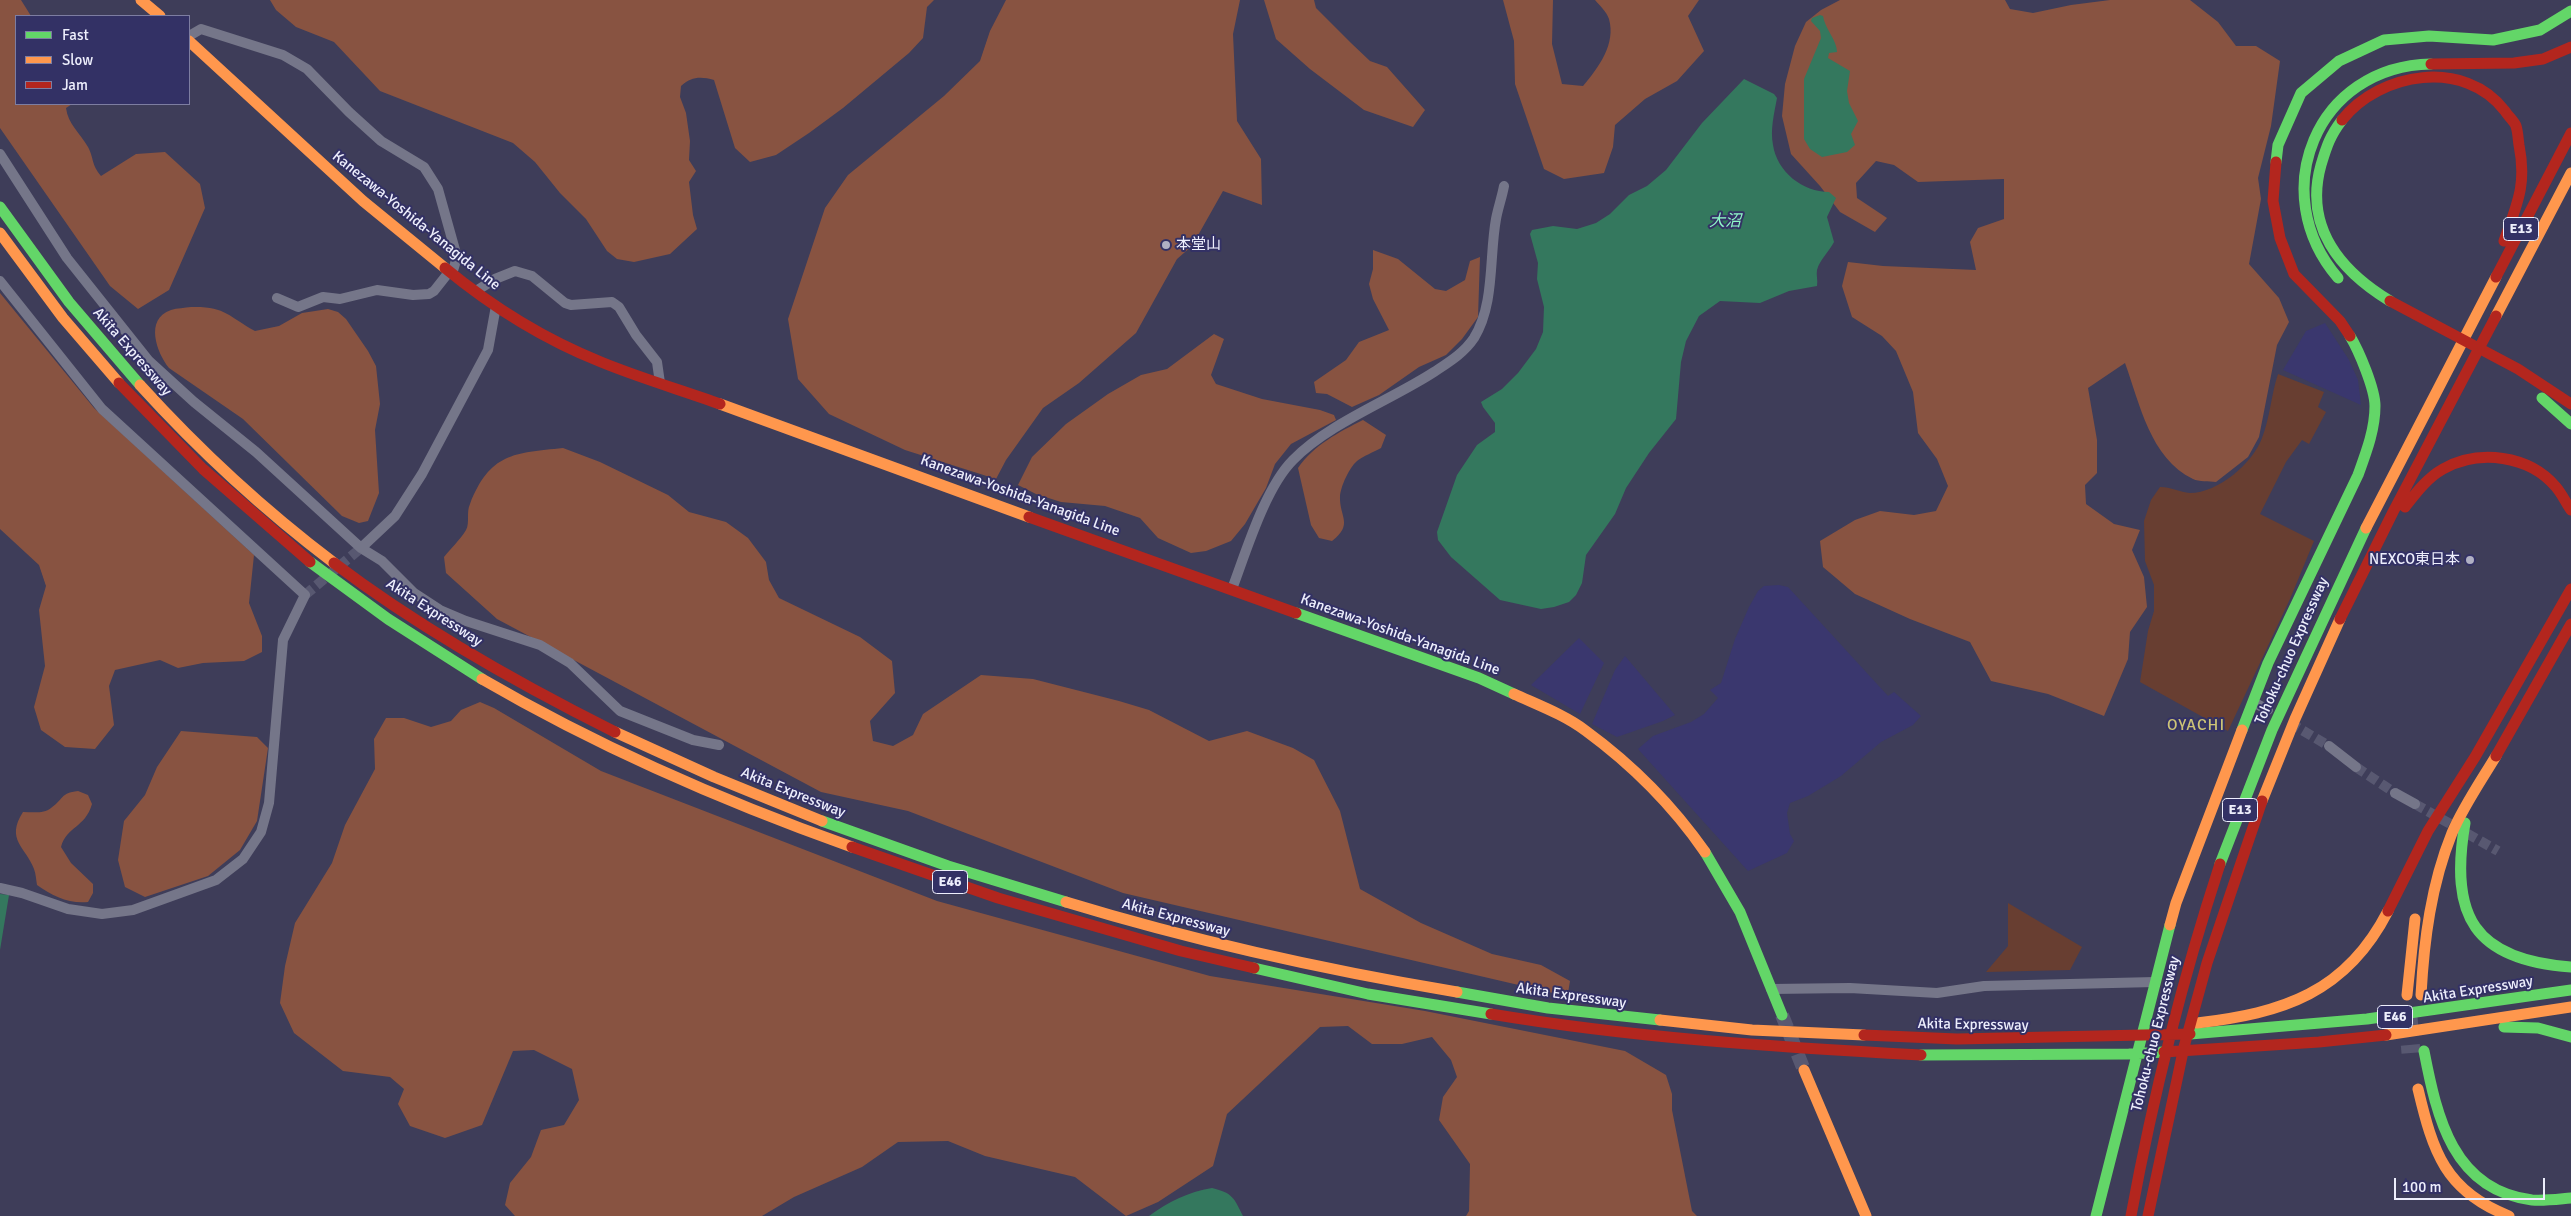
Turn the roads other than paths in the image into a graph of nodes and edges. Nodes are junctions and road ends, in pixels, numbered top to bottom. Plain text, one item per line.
1 (141, 0) edge
2 (2571, 11) edge
3 (159, 15) edge
4 (190, 35) edge
5 (190, 42) edge
6 (2571, 47) edge
7 (2571, 133) edge
8 (0, 154) edge
9 (2571, 173) edge
10 (1504, 186) dead end
11 (0, 207) edge
12 (0, 233) edge
13 (451, 273) junction
14 (0, 281) edge
15 (2346, 286) dead end
16 (476, 291) junction
17 (276, 298) dead end
18 (496, 306) junction
19 (2471, 324) junction
20 (2444, 343) dead end
21 (2486, 366) dead end
22 (660, 383) junction
23 (2520, 384) dead end
24 (2571, 404) edge
25 (2571, 424) edge
26 (2571, 510) edge
27 (361, 548) junction
28 (2571, 583) edge
29 (2571, 589) edge
30 (1232, 590) junction
31 (2562, 605) junction
32 (2571, 624) edge
33 (2253, 702) junction
34 (2268, 710) dead end
35 (2287, 739) junction
36 (719, 745) dead end
37 (2329, 746) tunnel mouth
38 (2356, 767) tunnel mouth
39 (2460, 781) junction
40 (2478, 787) junction
41 (2394, 793) tunnel mouth
42 (2414, 804) tunnel mouth
43 (2431, 850) dead end
44 (0, 888) edge
45 (2418, 904) dead end
46 (2571, 967) edge
47 (2155, 982) junction
48 (1771, 989) junction
49 (2571, 990) edge
50 (2407, 995) dead end
51 (2421, 995) dead end
52 (2571, 1007) edge
53 (1782, 1015) tunnel mouth
54 (2571, 1037) edge
55 (2067, 1040) junction
56 (2218, 1049) junction
57 (2424, 1051) tunnel mouth
58 (1804, 1070) tunnel mouth
59 (2416, 1077) dead end
60 (2571, 1198) edge
61 (1866, 1216) edge
62 (2096, 1216) edge
63 (2131, 1216) edge
64 (2148, 1216) edge
65 (2509, 1216) edge

1 - 3 main road
2 - 33 main road
4 - 13 street
5 - 13 main road, Kanezawa-Yoshida-Yanagida Line
6 - 15 main road
7 - 19 main road, Tohoku-chuo Expressway / E13
8 - 27 street
9 - 35 main road, Tohoku-chuo Expressway / E13
10 - 30 street
11 - 55 main road, Akita Expressway / E46
12 - 56 main road, Akita Expressway / E46
13 - 16 main road, Kanezawa-Yoshida-Yanagida Line
13 - 17 street
14 - 44 street
16 - 18 main road, Kanezawa-Yoshida-Yanagida Line
16 - 22 street
18 - 22 main road, Kanezawa-Yoshida-Yanagida Line
18 - 27 street
19 - 24 main road
19 - 63 main road, Tohoku-chuo Expressway / E13
20 - 21 main road
22 - 30 main road, Kanezawa-Yoshida-Yanagida Line
23 - 25 main road
26 - 35 main road
27 - 36 street
28 - 31 main road
29 - 31 main road
30 - 48 main road, Kanezawa-Yoshida-Yanagida Line
31 - 39 main road
32 - 40 main road
33 - 34 street
33 - 47 main road
35 - 64 main road, Tohoku-chuo Expressway / E13
37 - 38 street
39 - 43 main road
39 - 55 main road
40 - 46 main road
40 - 51 main road
41 - 42 street
45 - 50 main road
47 - 48 street
47 - 62 main road
48 - 53 main road, Kanezawa-Yoshida-Yanagida Line
49 - 55 main road, Akita Expressway / E46
52 - 56 main road, Akita Expressway / E46
54 - 56 main road
57 - 60 main road
58 - 61 main road
59 - 65 main road

